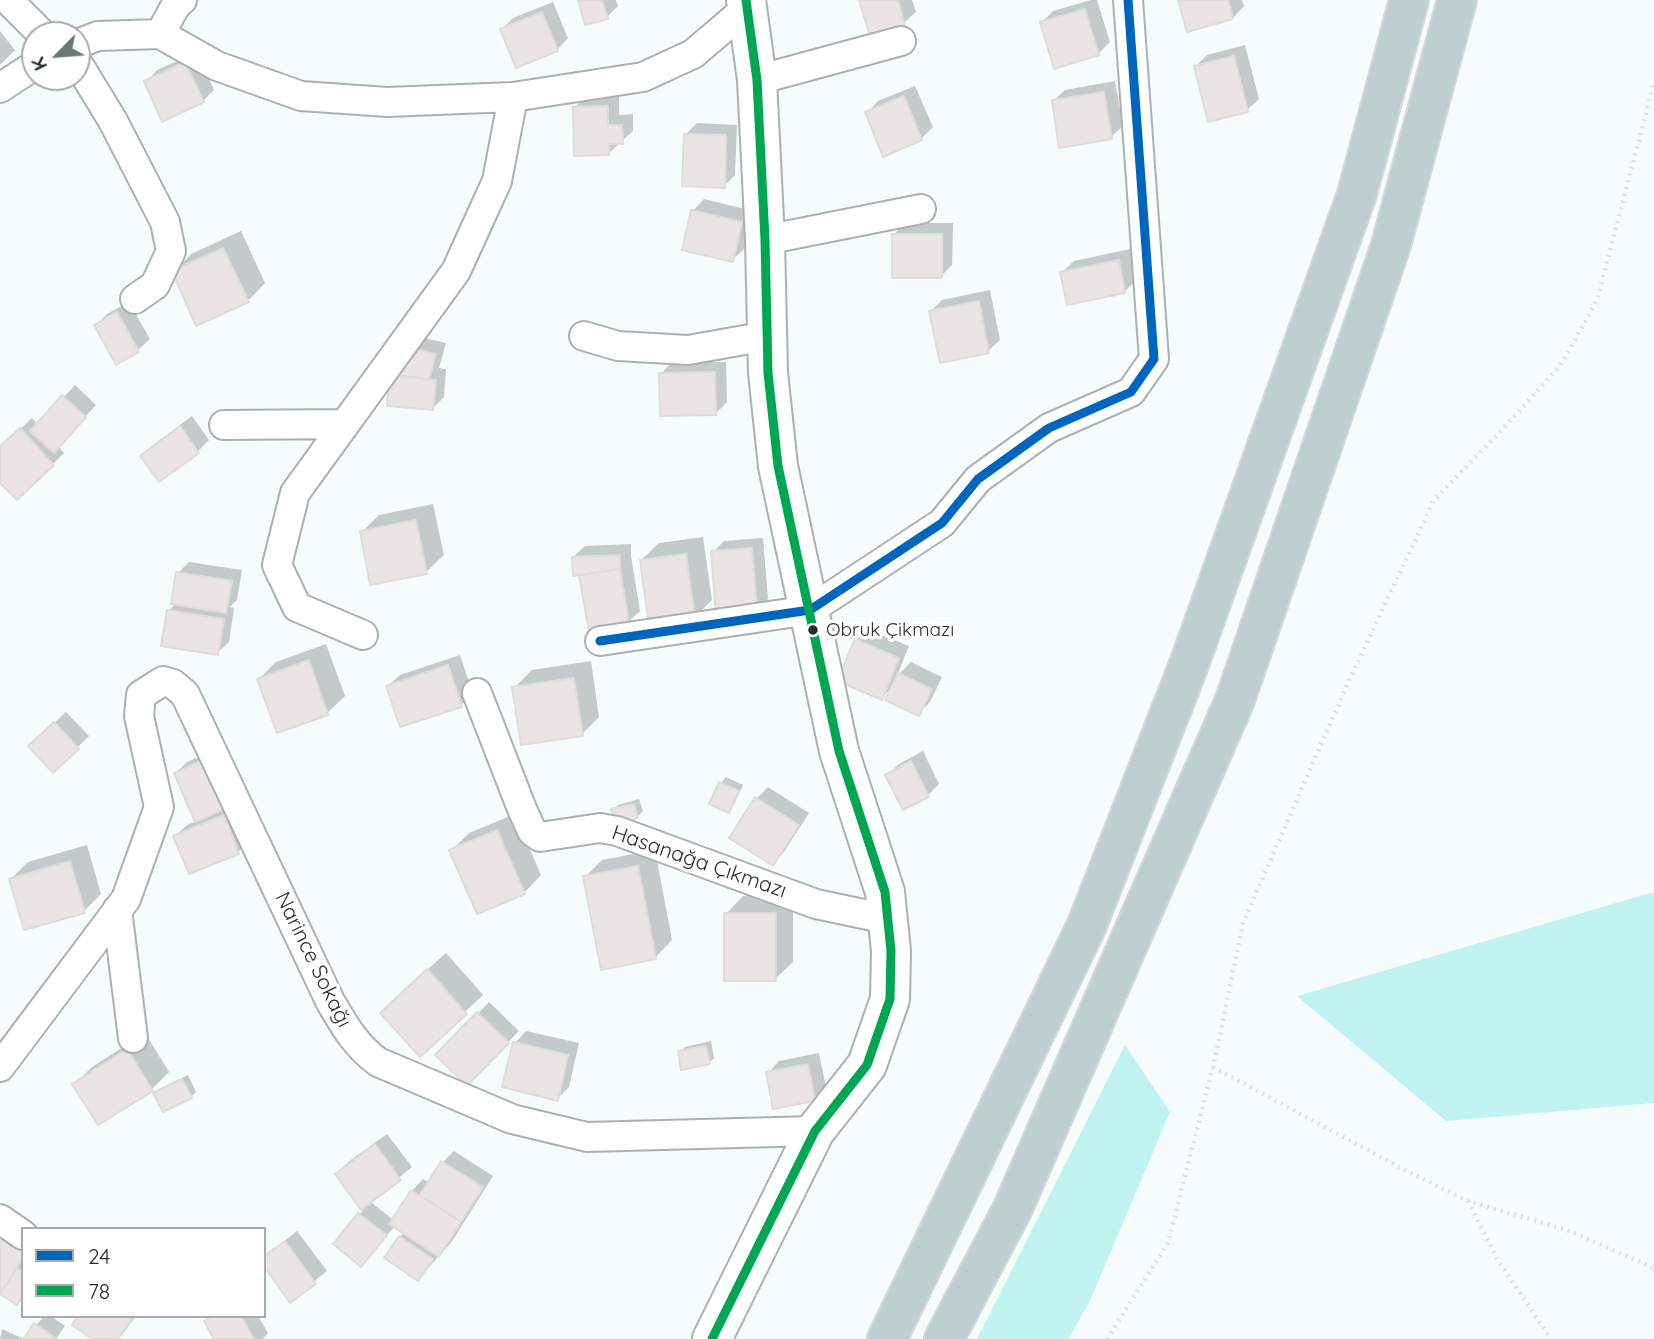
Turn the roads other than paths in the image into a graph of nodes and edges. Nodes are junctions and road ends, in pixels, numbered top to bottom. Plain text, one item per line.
1 (8, 0) edge
2 (182, 0) edge
3 (1128, 0) edge
4 (1409, 0) edge
5 (1457, 0) edge
6 (746, 4) edge
7 (29, 21) edge
8 (160, 34) junction
9 (91, 39) edge
10 (901, 41) dead end
11 (21, 74) edge
12 (757, 80) junction
13 (91, 85) edge
14 (0, 88) edge
15 (513, 97) junction
16 (921, 209) dead end
17 (765, 240) junction
18 (135, 299) dead end
19 (584, 336) dead end
20 (767, 336) junction
21 (345, 424) junction
22 (223, 425) dead end
23 (810, 610) junction
24 (363, 635) dead end
25 (600, 641) dead end
26 (477, 693) dead end
27 (117, 910) junction
28 (887, 919) junction
29 (133, 1038) dead end
30 (0, 1067) edge
31 (815, 1131) junction
32 (0, 1219) edge
33 (21, 1234) edge
34 (712, 1339) edge
35 (887, 1339) edge
36 (944, 1339) edge

1 - 7 street
2 - 8 street
3 - 23 street
4 - 35 highway
5 - 36 highway
6 - 12 street
6 - 15 street
8 - 9 street
8 - 15 street
10 - 12 street
11 - 14 street
12 - 17 street
13 - 18 street
15 - 21 street
16 - 17 street
17 - 20 street
19 - 20 street
20 - 23 street
21 - 22 street
21 - 24 street
23 - 25 street
23 - 28 street
26 - 28 street, Hasanağa Çıkmazı
27 - 29 street
27 - 30 street, Narince Sokağı
27 - 31 street, Narince Sokağı
28 - 31 street
31 - 34 street
32 - 33 street

